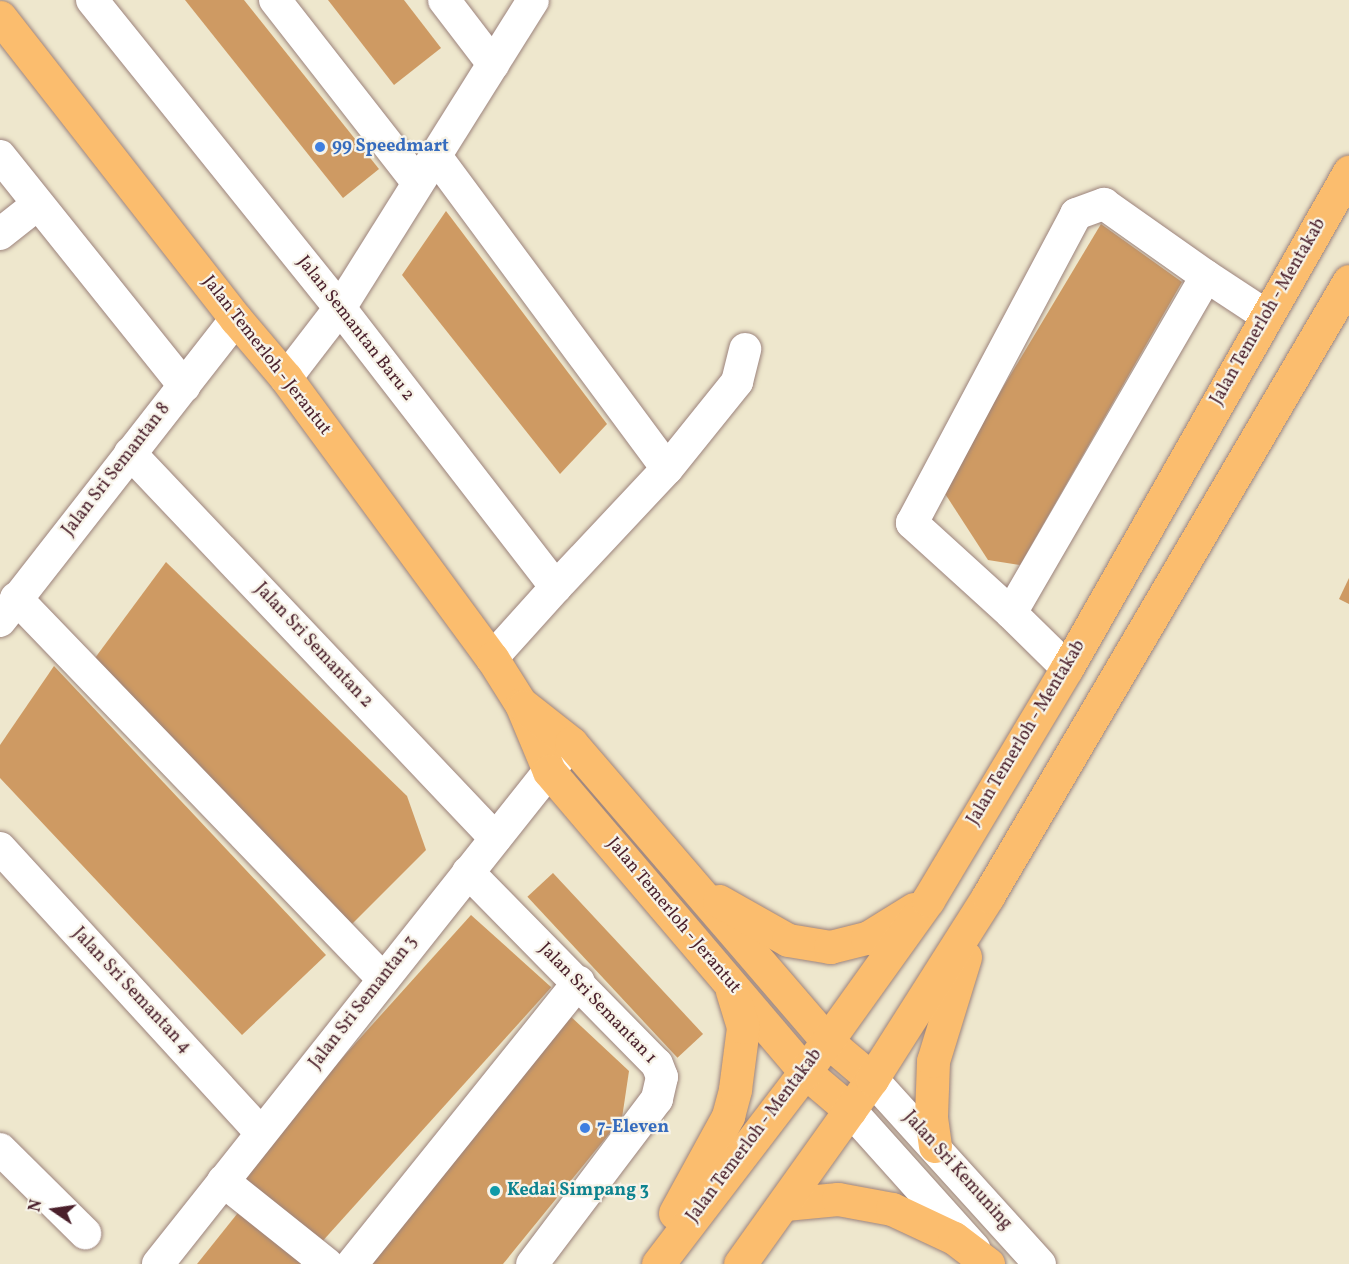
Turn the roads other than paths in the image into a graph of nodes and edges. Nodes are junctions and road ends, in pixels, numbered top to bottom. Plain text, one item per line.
1 (92, 0) edge
2 (275, 0) edge
3 (444, 0) edge
4 (533, 0) edge
5 (0, 17) edge
6 (493, 64) junction
7 (435, 155) junction
8 (0, 156) edge
9 (1349, 172) edge
10 (418, 183) junction
11 (38, 204) junction
12 (0, 234) edge
13 (1206, 276) junction
14 (1349, 281) edge
15 (340, 308) junction
16 (1267, 316) junction
17 (236, 319) junction
18 (745, 349) dead end
19 (286, 378) junction
20 (184, 386) junction
21 (130, 453) junction
22 (667, 469) junction
23 (556, 587) junction
24 (8, 609) edge
25 (1011, 613) junction
26 (492, 658) junction
27 (1067, 668) junction
28 (521, 704) junction
29 (571, 743) junction
30 (549, 771) junction
31 (495, 838) junction
32 (0, 848) edge
33 (468, 872) junction
34 (694, 886) junction
35 (988, 896) junction
36 (928, 900) junction
37 (383, 979) junction
38 (728, 981) junction
39 (579, 982) junction
40 (827, 1041) junction
41 (805, 1072) junction
42 (872, 1078) junction
43 (850, 1110) junction
44 (261, 1133) junction
45 (936, 1146) junction
46 (0, 1149) edge
47 (223, 1181) junction
48 (785, 1204) junction
49 (85, 1233) dead end
50 (158, 1264) edge
51 (327, 1264) edge
52 (352, 1264) edge
53 (532, 1264) edge
54 (645, 1264) edge
55 (658, 1264) edge
56 (740, 1264) edge
57 (988, 1264) edge
58 (1040, 1264) edge

1 - 15 street, Jalan Semantan Baru 2
2 - 10 street
3 - 6 street
4 - 6 street
5 - 17 main road, Jalan Temerloh - Jerantut
6 - 7 street
7 - 10 street
7 - 22 street
8 - 11 street
9 - 16 main road, Jalan Temerloh - Mentakab
10 - 15 street
11 - 12 street
11 - 20 street
13 - 16 street
13 - 25 street
13 - 25 street
14 - 35 main road
15 - 19 street
15 - 23 street, Jalan Semantan Baru 2
16 - 27 main road, Jalan Temerloh - Mentakab
17 - 19 main road, Jalan Temerloh - Jerantut
17 - 20 street, Jalan Sri Semantan 8
18 - 22 street
19 - 26 main road, Jalan Temerloh - Jerantut
20 - 21 street, Jalan Sri Semantan 8
21 - 24 street, Jalan Sri Semantan 8
21 - 31 street, Jalan Sri Semantan 2
22 - 23 street
23 - 26 street
24 - 37 street
25 - 27 street
26 - 28 main road, Jalan Temerloh - Jerantut
27 - 36 main road, Jalan Temerloh - Mentakab
28 - 29 main road, Jalan Temerloh - Jerantut
28 - 30 main road, Jalan Temerloh - Jerantut
29 - 30 street, Jalan Sri Semantan 3
29 - 34 main road, Jalan Temerloh - Jerantut
30 - 31 street, Jalan Sri Semantan 3
30 - 38 main road, Jalan Temerloh - Jerantut
31 - 33 street, Jalan Sri Semantan 3
32 - 44 street, Jalan Sri Semantan 4
33 - 37 street, Jalan Sri Semantan 3
33 - 39 street, Jalan Sri Semantan 1
34 - 36 main road
34 - 40 main road, Jalan Temerloh - Jerantut
35 - 42 main road
35 - 45 main road
36 - 40 main road, Jalan Temerloh - Mentakab
37 - 44 street, Jalan Sri Semantan 3
38 - 41 main road, Jalan Temerloh - Jerantut
38 - 54 main road
39 - 52 street
39 - 53 street, Jalan Sri Semantan 1
40 - 41 main road, Jalan Temerloh - Mentakab
40 - 42 main road, Jalan Temerloh - Jerantut
41 - 43 main road, Jalan Temerloh - Jerantut
41 - 55 main road, Jalan Temerloh - Mentakab
42 - 43 main road
42 - 45 street, Jalan Sri Kemuning
43 - 48 main road
43 - 57 street
44 - 47 street, Jalan Sri Semantan 3
45 - 58 street, Jalan Sri Kemuning
46 - 49 street
47 - 50 street, Jalan Sri Semantan 3
47 - 51 street
48 - 56 main road
48 - 57 main road

